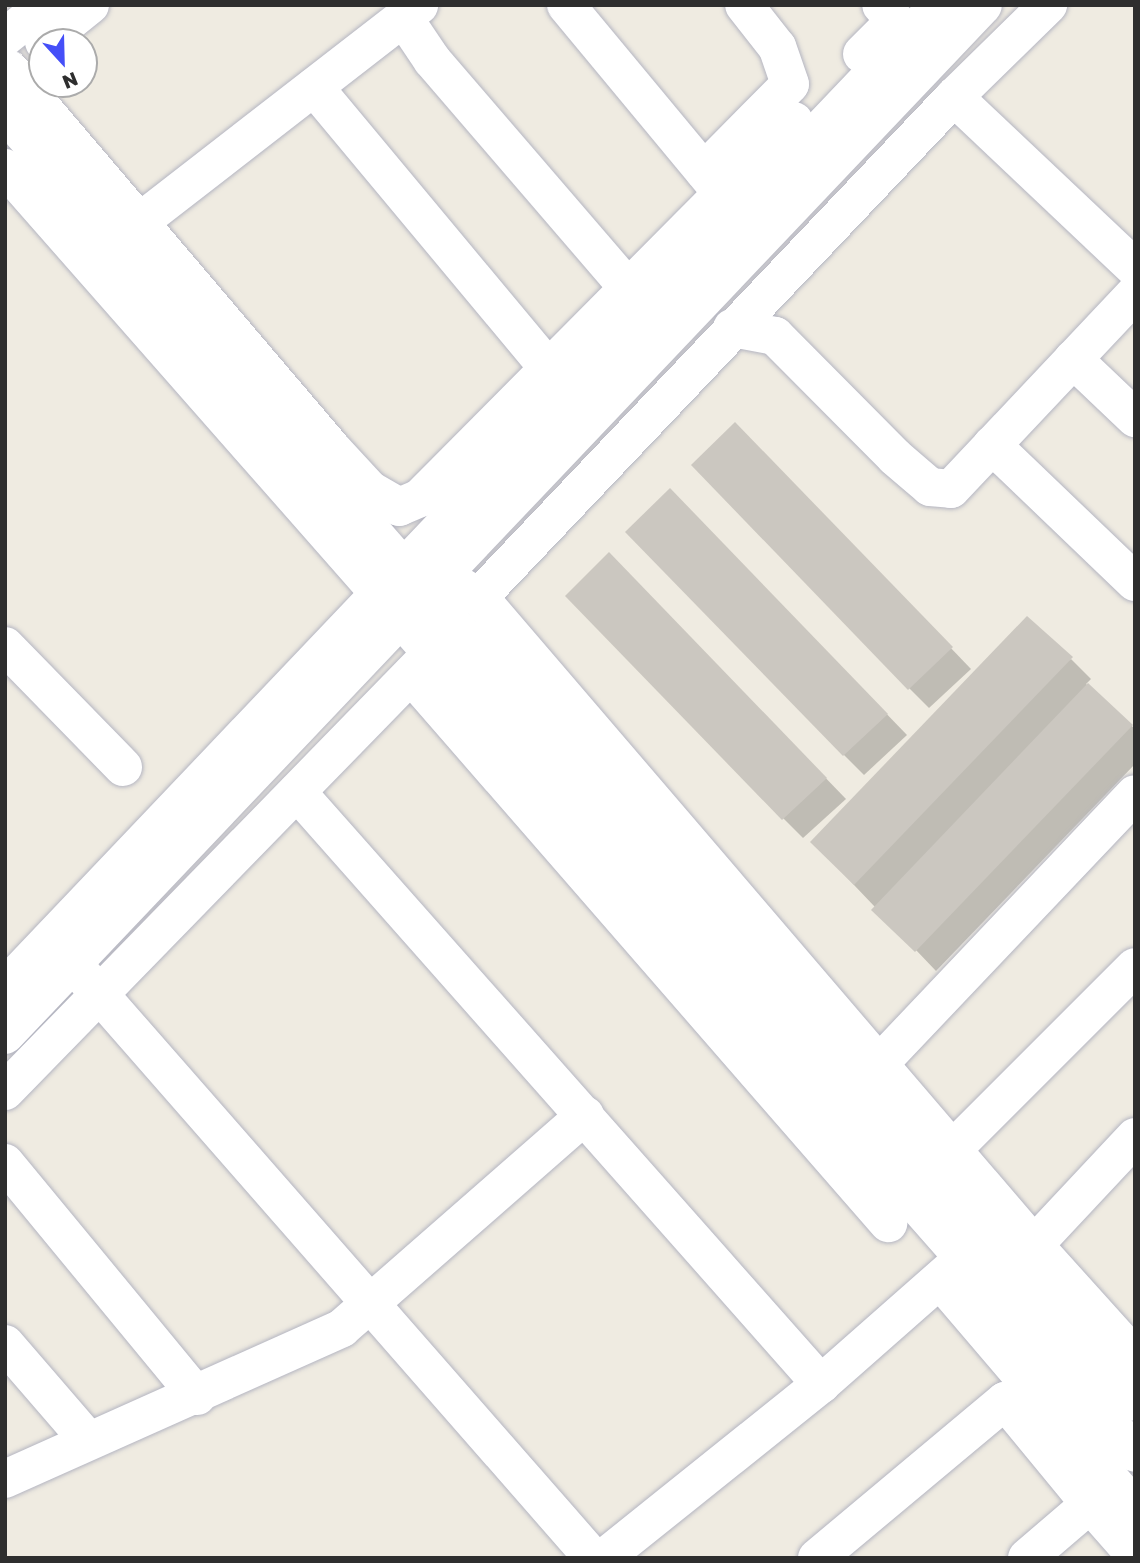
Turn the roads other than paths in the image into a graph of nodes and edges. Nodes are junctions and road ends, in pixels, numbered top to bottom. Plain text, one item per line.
1 (45, 5) edge
2 (90, 5) edge
3 (566, 5) edge
4 (744, 5) edge
5 (881, 5) edge
6 (939, 5) edge
7 (983, 5) edge
8 (1048, 5) edge
9 (411, 11) edge
10 (62, 28) edge
11 (28, 50) edge
12 (6, 60) edge
13 (314, 87) junction
14 (954, 97) junction
15 (5, 113) edge
16 (5, 168) edge
17 (722, 193) junction
18 (141, 220) junction
19 (1135, 268) edge
20 (628, 288) junction
21 (1135, 294) edge
22 (732, 328) junction
23 (1073, 359) junction
24 (548, 369) junction
25 (1135, 418) edge
26 (992, 445) junction
27 (1135, 582) edge
28 (411, 589) junction
29 (479, 597) junction
30 (5, 646) edge
31 (422, 663) junction
32 (123, 767) dead end
33 (297, 792) junction
34 (1135, 794) edge
35 (73, 964) junction
36 (1135, 967) edge
37 (5, 987) edge
38 (100, 994) junction
39 (5, 1035) edge
40 (879, 1064) junction
41 (5, 1091) edge
42 (585, 1115) junction
43 (1135, 1137) edge
44 (953, 1149) junction
45 (5, 1163) edge
46 (888, 1223) dead end
47 (1034, 1245) junction
48 (952, 1269) junction
49 (372, 1306) junction
50 (5, 1344) edge
51 (1110, 1347) edge
52 (821, 1384) junction
53 (197, 1396) junction
54 (1135, 1402) edge
55 (89, 1440) junction
56 (1135, 1453) edge
57 (5, 1479) edge
58 (1090, 1504) junction
59 (1135, 1508) edge
60 (1135, 1555) edge
61 (593, 1558) edge
62 (604, 1558) edge
63 (817, 1558) edge
64 (1027, 1558) edge

1 - 12 street
2 - 10 street
3 - 17 street
4 - 17 street
5 - 17 street
6 - 17 street
7 - 28 street
8 - 14 street
9 - 13 street
9 - 20 street
11 - 12 street
12 - 18 street
13 - 18 street
13 - 24 street
14 - 19 street
14 - 22 street
15 - 28 street
16 - 28 street
17 - 20 street
17 - 28 street
18 - 24 street
20 - 24 street
21 - 23 street
22 - 26 street
22 - 29 street
23 - 25 street
23 - 26 street
26 - 27 street
28 - 29 street
28 - 31 street
28 - 35 street
28 - 37 street
28 - 51 street
29 - 40 street
30 - 32 street
31 - 33 street
31 - 46 street
31 - 48 street
33 - 38 street
33 - 42 street
34 - 40 street
35 - 38 street
35 - 39 street
36 - 44 street
38 - 41 street
38 - 49 street
40 - 44 street
42 - 49 street
42 - 52 street
43 - 47 street
44 - 47 street
45 - 53 street
47 - 51 street
48 - 51 street
48 - 52 street
48 - 59 street
49 - 53 street
49 - 61 street
50 - 55 street
51 - 54 street
51 - 56 street
52 - 62 street
53 - 55 street
55 - 57 street
58 - 60 street
58 - 63 street
58 - 64 street

